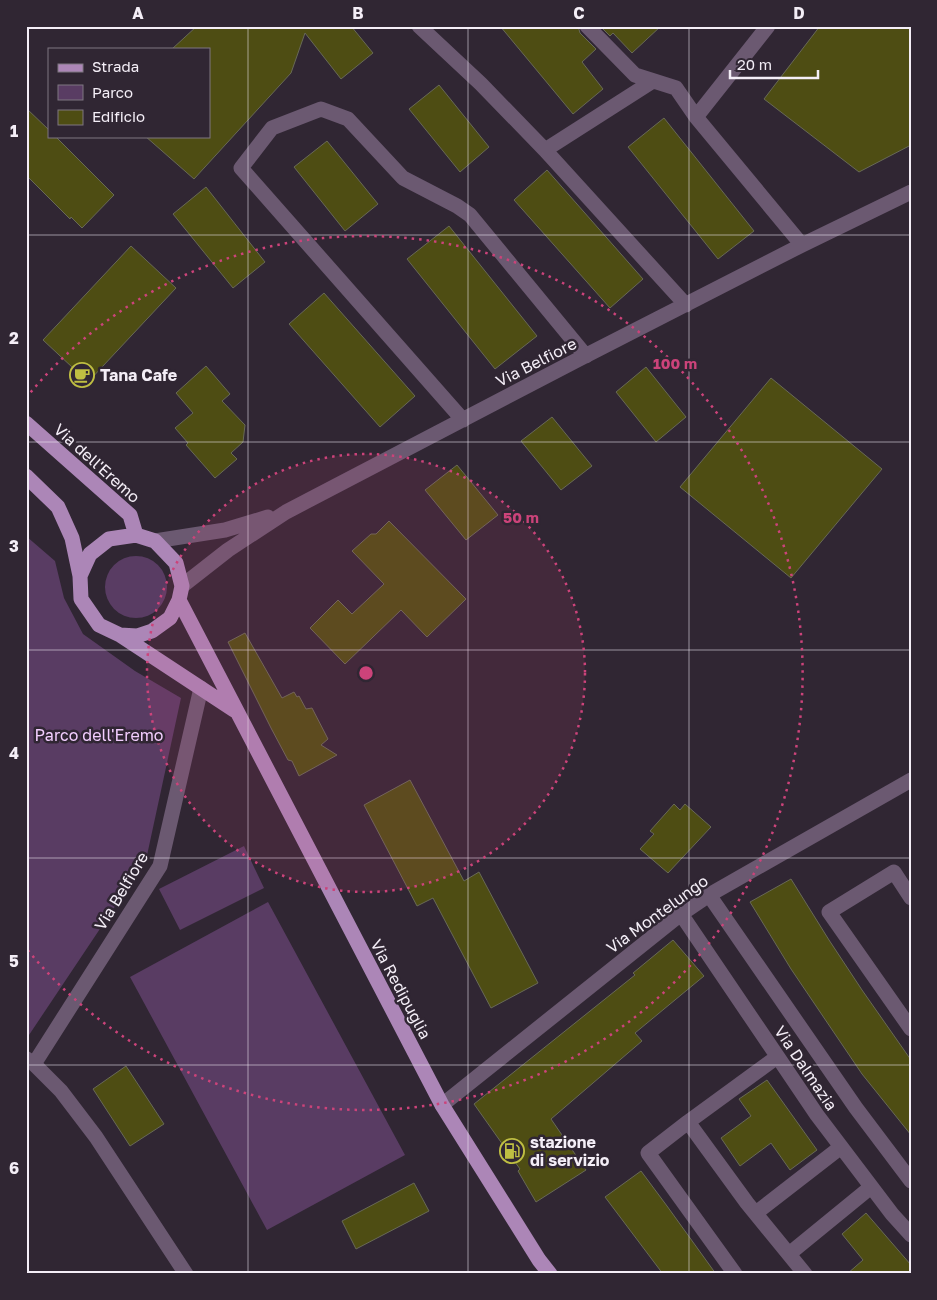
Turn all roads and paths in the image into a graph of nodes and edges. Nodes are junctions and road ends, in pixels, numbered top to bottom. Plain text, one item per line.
1 (419, 26) edge
2 (587, 26) edge
3 (768, 26) edge
4 (653, 80) junction
5 (696, 116) junction
6 (545, 150) junction
7 (911, 192) edge
8 (802, 245) junction
9 (686, 305) junction
10 (586, 356) junction
11 (463, 420) junction
12 (26, 423) edge
13 (26, 476) edge
14 (286, 512) junction
15 (136, 535) junction
16 (155, 541) junction
17 (80, 576) junction
18 (180, 593) junction
19 (120, 635) junction
20 (201, 688) junction
21 (236, 711) junction
22 (911, 780) edge
23 (709, 896) junction
24 (911, 898) edge
25 (681, 914) junction
26 (911, 1029) edge
27 (777, 1057) junction
28 (30, 1061) edge
29 (442, 1105) junction
30 (688, 1122) junction
31 (841, 1147) junction
32 (911, 1181) edge
33 (871, 1187) junction
34 (756, 1213) junction
35 (911, 1235) edge
36 (788, 1254) junction
37 (186, 1274) edge
38 (550, 1274) edge
39 (735, 1274) edge
40 (805, 1274) edge

1 - 6 street
2 - 4 street
3 - 5 street
4 - 5 street
4 - 6 street
5 - 8 street
6 - 9 street
7 - 8 street, Via Belfiore
8 - 9 street, Via Belfiore
9 - 10 street, Via Belfiore
10 - 11 street, Via Belfiore
10 - 11 street
11 - 14 street, Via Belfiore
12 - 15 main road, Via dell'Eremo
13 - 17 main road
14 - 16 street, Via Belfiore
14 - 18 street, Via Belfiore
15 - 16 main road
15 - 17 main road
16 - 18 main road
17 - 19 main road
18 - 19 main road
18 - 21 main road, Via Redipuglia
19 - 20 main road, Via Redipuglia
20 - 21 main road, Via Redipuglia
20 - 28 street, Via Belfiore
21 - 29 main road, Via Redipuglia
22 - 23 street, Via Montelungo
23 - 25 street, Via Montelungo
23 - 32 street, Via Dalmazia
24 - 26 street
25 - 27 street, Via Dalmazia
25 - 29 street, Via Montelungo
27 - 30 street
27 - 31 street, Via Dalmazia
28 - 37 street
29 - 38 main road, Via Redipuglia
30 - 34 street
30 - 39 street
31 - 33 street, Via Dalmazia
31 - 34 street
33 - 35 street, Via Dalmazia
33 - 36 street
34 - 36 street
36 - 40 street

